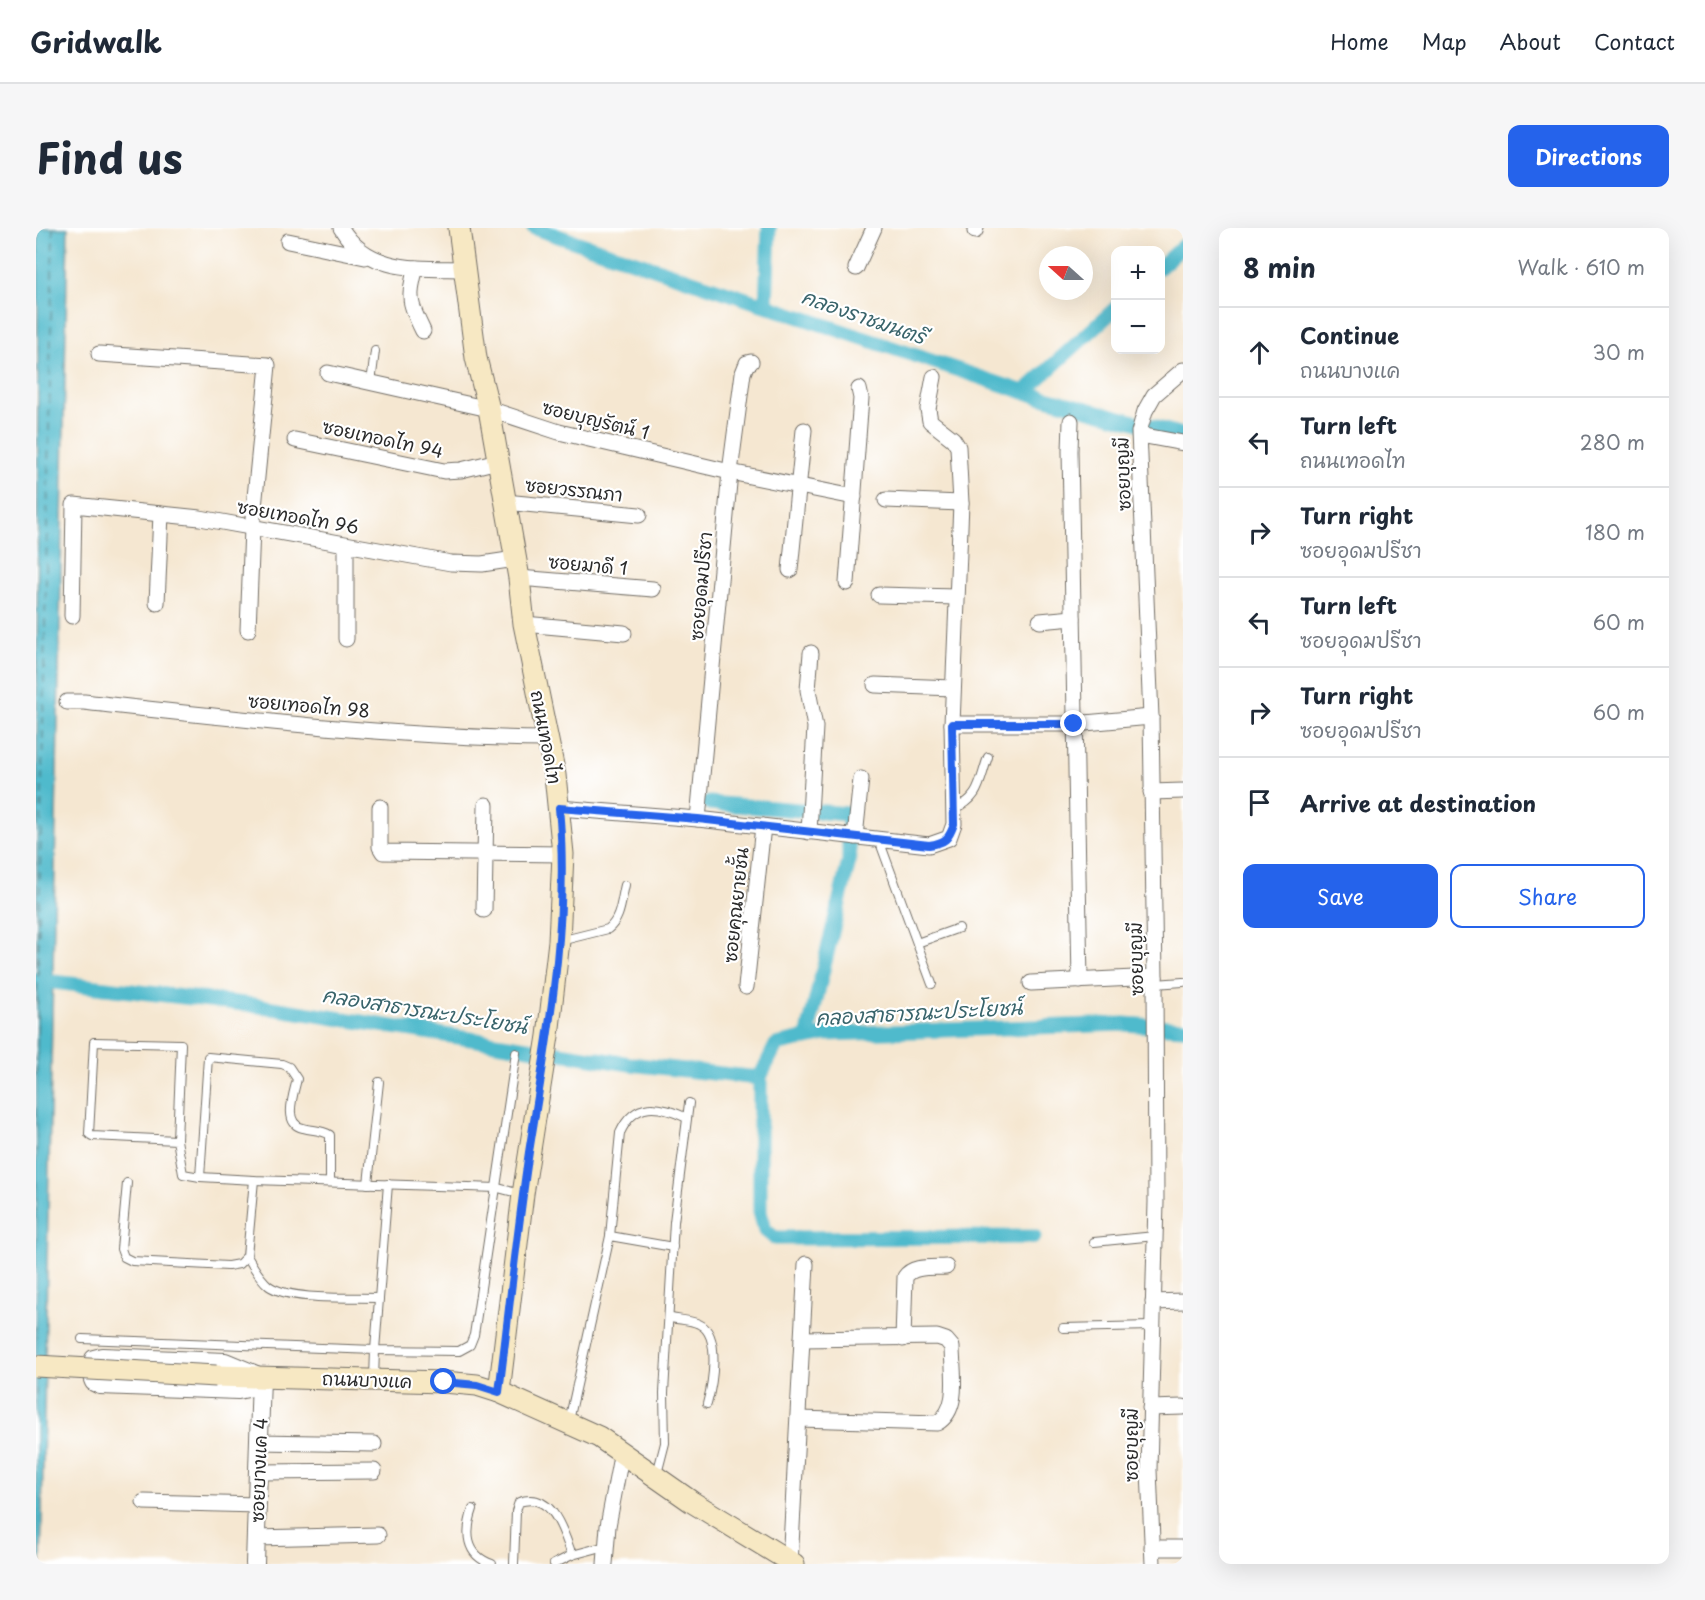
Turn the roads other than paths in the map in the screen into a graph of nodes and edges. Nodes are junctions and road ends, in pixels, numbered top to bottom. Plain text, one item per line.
1 (341, 228) edge
2 (459, 228) edge
3 (874, 228) edge
4 (288, 241) dead end
5 (368, 257) junction
6 (416, 268) junction
7 (856, 268) dead end
8 (464, 269) junction
9 (423, 331) dead end
10 (375, 351) dead end
11 (99, 354) dead end
12 (751, 362) dead end
13 (1182, 372) edge
14 (328, 373) dead end
15 (934, 377) dead end
16 (371, 383) junction
17 (859, 389) dead end
18 (489, 409) junction
19 (1071, 421) dead end
20 (804, 430) dead end
21 (1140, 433) junction
22 (295, 440) dead end
23 (1183, 443) edge
24 (498, 460) junction
25 (730, 472) junction
26 (797, 485) junction
27 (854, 497) junction
28 (886, 500) dead end
29 (506, 502) junction
30 (961, 503) junction
31 (161, 514) junction
32 (639, 515) dead end
33 (252, 528) junction
34 (346, 545) junction
35 (517, 569) junction
36 (790, 570) dead end
37 (847, 583) dead end
38 (653, 589) dead end
39 (879, 595) dead end
40 (956, 597) junction
41 (157, 603) dead end
42 (72, 616) dead end
43 (1073, 618) junction
44 (1040, 621) dead end
45 (524, 624) junction
46 (248, 630) dead end
47 (624, 633) dead end
48 (346, 639) dead end
49 (811, 653) dead end
50 (875, 685) dead end
51 (953, 688) junction
52 (67, 702) dead end
53 (1151, 717) junction
54 (952, 724) junction
55 (1074, 724) junction
56 (547, 739) junction
57 (988, 757) dead end
58 (861, 779) dead end
59 (1183, 791) edge
60 (1151, 792) junction
61 (486, 805) dead end
62 (380, 807) dead end
63 (559, 808) junction
64 (954, 809) junction
65 (698, 819) junction
66 (763, 826) junction
67 (809, 832) junction
68 (855, 837) junction
69 (879, 840) junction
70 (484, 854) junction
71 (563, 854) junction
72 (625, 885) dead end
73 (484, 910) dead end
74 (959, 928) dead end
75 (559, 941) junction
76 (917, 943) junction
77 (1155, 980) junction
78 (1080, 981) junction
79 (1183, 982) edge
80 (1031, 983) dead end
81 (932, 984) dead end
82 (746, 987) dead end
83 (516, 1053) dead end
84 (379, 1082) dead end
85 (689, 1103) dead end
86 (687, 1118) junction
87 (177, 1140) junction
88 (200, 1177) junction
89 (254, 1180) junction
90 (330, 1181) junction
91 (127, 1183) dead end
92 (368, 1184) junction
93 (388, 1184) junction
94 (498, 1188) junction
95 (523, 1194) junction
96 (610, 1236) junction
97 (1155, 1236) junction
98 (1094, 1242) dead end
99 (673, 1247) junction
100 (247, 1256) junction
101 (806, 1264) dead end
102 (946, 1267) dead end
103 (379, 1298) junction
104 (1183, 1301) edge
105 (1153, 1302) junction
106 (671, 1318) junction
107 (1152, 1326) junction
108 (1063, 1328) dead end
109 (82, 1339) dead end
110 (802, 1339) junction
111 (903, 1339) junction
112 (375, 1350) junction
113 (36, 1366) edge
114 (261, 1377) junction
115 (374, 1379) junction
116 (499, 1392) junction
117 (707, 1404) dead end
118 (1183, 1407) edge
119 (1150, 1408) junction
120 (799, 1419) junction
121 (569, 1422) junction
122 (259, 1442) junction
123 (374, 1444) dead end
124 (622, 1451) junction
125 (375, 1471) dead end
126 (258, 1472) junction
127 (656, 1476) junction
128 (144, 1502) dead end
129 (257, 1505) junction
130 (473, 1509) dead end
131 (378, 1535) dead end
132 (256, 1538) junction
133 (606, 1546) junction
134 (1152, 1548) junction
135 (1183, 1548) edge
136 (572, 1556) junction
137 (791, 1563) edge
138 (255, 1564) edge
139 (492, 1564) edge
140 (514, 1564) edge
141 (554, 1564) edge
142 (605, 1564) edge
143 (1153, 1564) edge

1 - 5 street
2 - 8 main road, ถนนเทอดไท
3 - 7 street
4 - 5 street
5 - 6 street
6 - 8 street
6 - 9 street
8 - 18 main road, ถนนเทอดไท
10 - 16 lane
11 - 33 street
12 - 25 street, ซอยอุดมปรีชา
13 - 21 street, ซอยบุญมี
14 - 16 street, ซอยบุญรัตน์ 1
15 - 30 street
16 - 18 street, ซอยบุญรัตน์ 1
17 - 27 street
18 - 24 main road, ถนนเทอดไท
18 - 25 street, ซอยบุญรัตน์ 1
19 - 43 street
20 - 26 street
21 - 23 street
21 - 53 street, ซอยบุญมี
22 - 24 street, ซอยเทอดไท 94
24 - 29 main road, ถนนเทอดไท
25 - 26 street, ซอยบุญรัตน์ 1
25 - 65 street, ซอยอุดมปรีชา
26 - 27 street, ซอยบุญรัตน์ 1
26 - 36 street
27 - 37 street
28 - 30 street
29 - 32 street, ซอยวรรณภา
29 - 35 main road, ถนนเทอดไท
30 - 40 street
31 - 33 street, ซอยเทอดไท 96
31 - 41 street
31 - 42 street, ซอยเทอดไท 96
33 - 34 street, ซอยเทอดไท 96
33 - 46 street
34 - 35 street, ซอยเทอดไท 96
34 - 48 street
35 - 38 street, ซอยมาดี 1
35 - 45 main road, ถนนเทอดไท
39 - 40 street
40 - 51 street
43 - 44 street
43 - 55 street
45 - 47 street
45 - 56 main road, ถนนเทอดไท
49 - 67 street
50 - 51 street
51 - 54 street
52 - 56 street, ซอยเทอดไท 98
53 - 55 street
53 - 60 street, ซอยบุญมี
54 - 55 street
54 - 64 street
55 - 78 street
56 - 63 main road, ถนนเทอดไท
57 - 64 lane
58 - 68 street
59 - 60 street
60 - 77 street, ซอยบุญมี
61 - 70 street
62 - 70 street
63 - 65 street
63 - 71 main road, ถนนเทอดไท
64 - 69 street
65 - 66 street
66 - 67 street
66 - 82 street, ซอยคุณยายชั้น
67 - 68 street
68 - 69 street
69 - 76 lane
70 - 71 street
70 - 73 street
71 - 75 main road, ถนนเทอดไท
72 - 75 lane
74 - 76 lane
75 - 95 main road, ถนนเทอดไท
76 - 81 lane
77 - 78 street
77 - 79 lane
77 - 97 street, ซอยบุญมี
78 - 80 street
83 - 94 lane
84 - 92 lane
85 - 86 lane
86 - 96 lane
86 - 99 lane
87 - 87 lane
87 - 88 lane
88 - 89 lane
88 - 90 lane
89 - 90 lane
89 - 100 lane
90 - 92 lane
91 - 100 lane
92 - 93 lane
93 - 94 lane
93 - 103 lane
94 - 95 lane
94 - 112 lane
95 - 116 main road, ถนนเทอดไท
96 - 99 lane
96 - 121 lane
97 - 98 lane
97 - 105 street, ซอยบุญมี
99 - 106 lane
100 - 103 lane
101 - 110 street
102 - 111 street
103 - 112 lane
104 - 105 street
105 - 107 street, ซอยบุญมี
106 - 117 lane
106 - 127 lane
107 - 108 lane
107 - 119 street, ซอยบุญมี
109 - 112 lane
110 - 111 street
110 - 120 street
111 - 120 street
112 - 115 lane
113 - 114 main road, ถนนบางแค, bridge
114 - 114 street
114 - 115 main road, ถนนบางแค
114 - 122 street, ซอยบางแค 4
115 - 116 main road, ถนนบางแค
116 - 121 main road, ถนนบางแค
118 - 119 street
119 - 134 street, ซอยบุญมี
120 - 137 street
121 - 124 main road, ถนนบางแค
122 - 123 street
122 - 126 street, ซอยบางแค 4
124 - 127 main road, ถนนบางแค
124 - 133 street
125 - 126 street
126 - 129 street, ซอยบางแค 4
127 - 137 main road, ถนนบางแค
128 - 129 street
129 - 132 street, ซอยบางแค 4
130 - 139 lane
131 - 132 street
132 - 138 street, ซอยบางแค 4
133 - 136 lane
133 - 142 street
134 - 135 street
134 - 143 street, ซอยบุญมี
136 - 140 lane
136 - 141 lane

